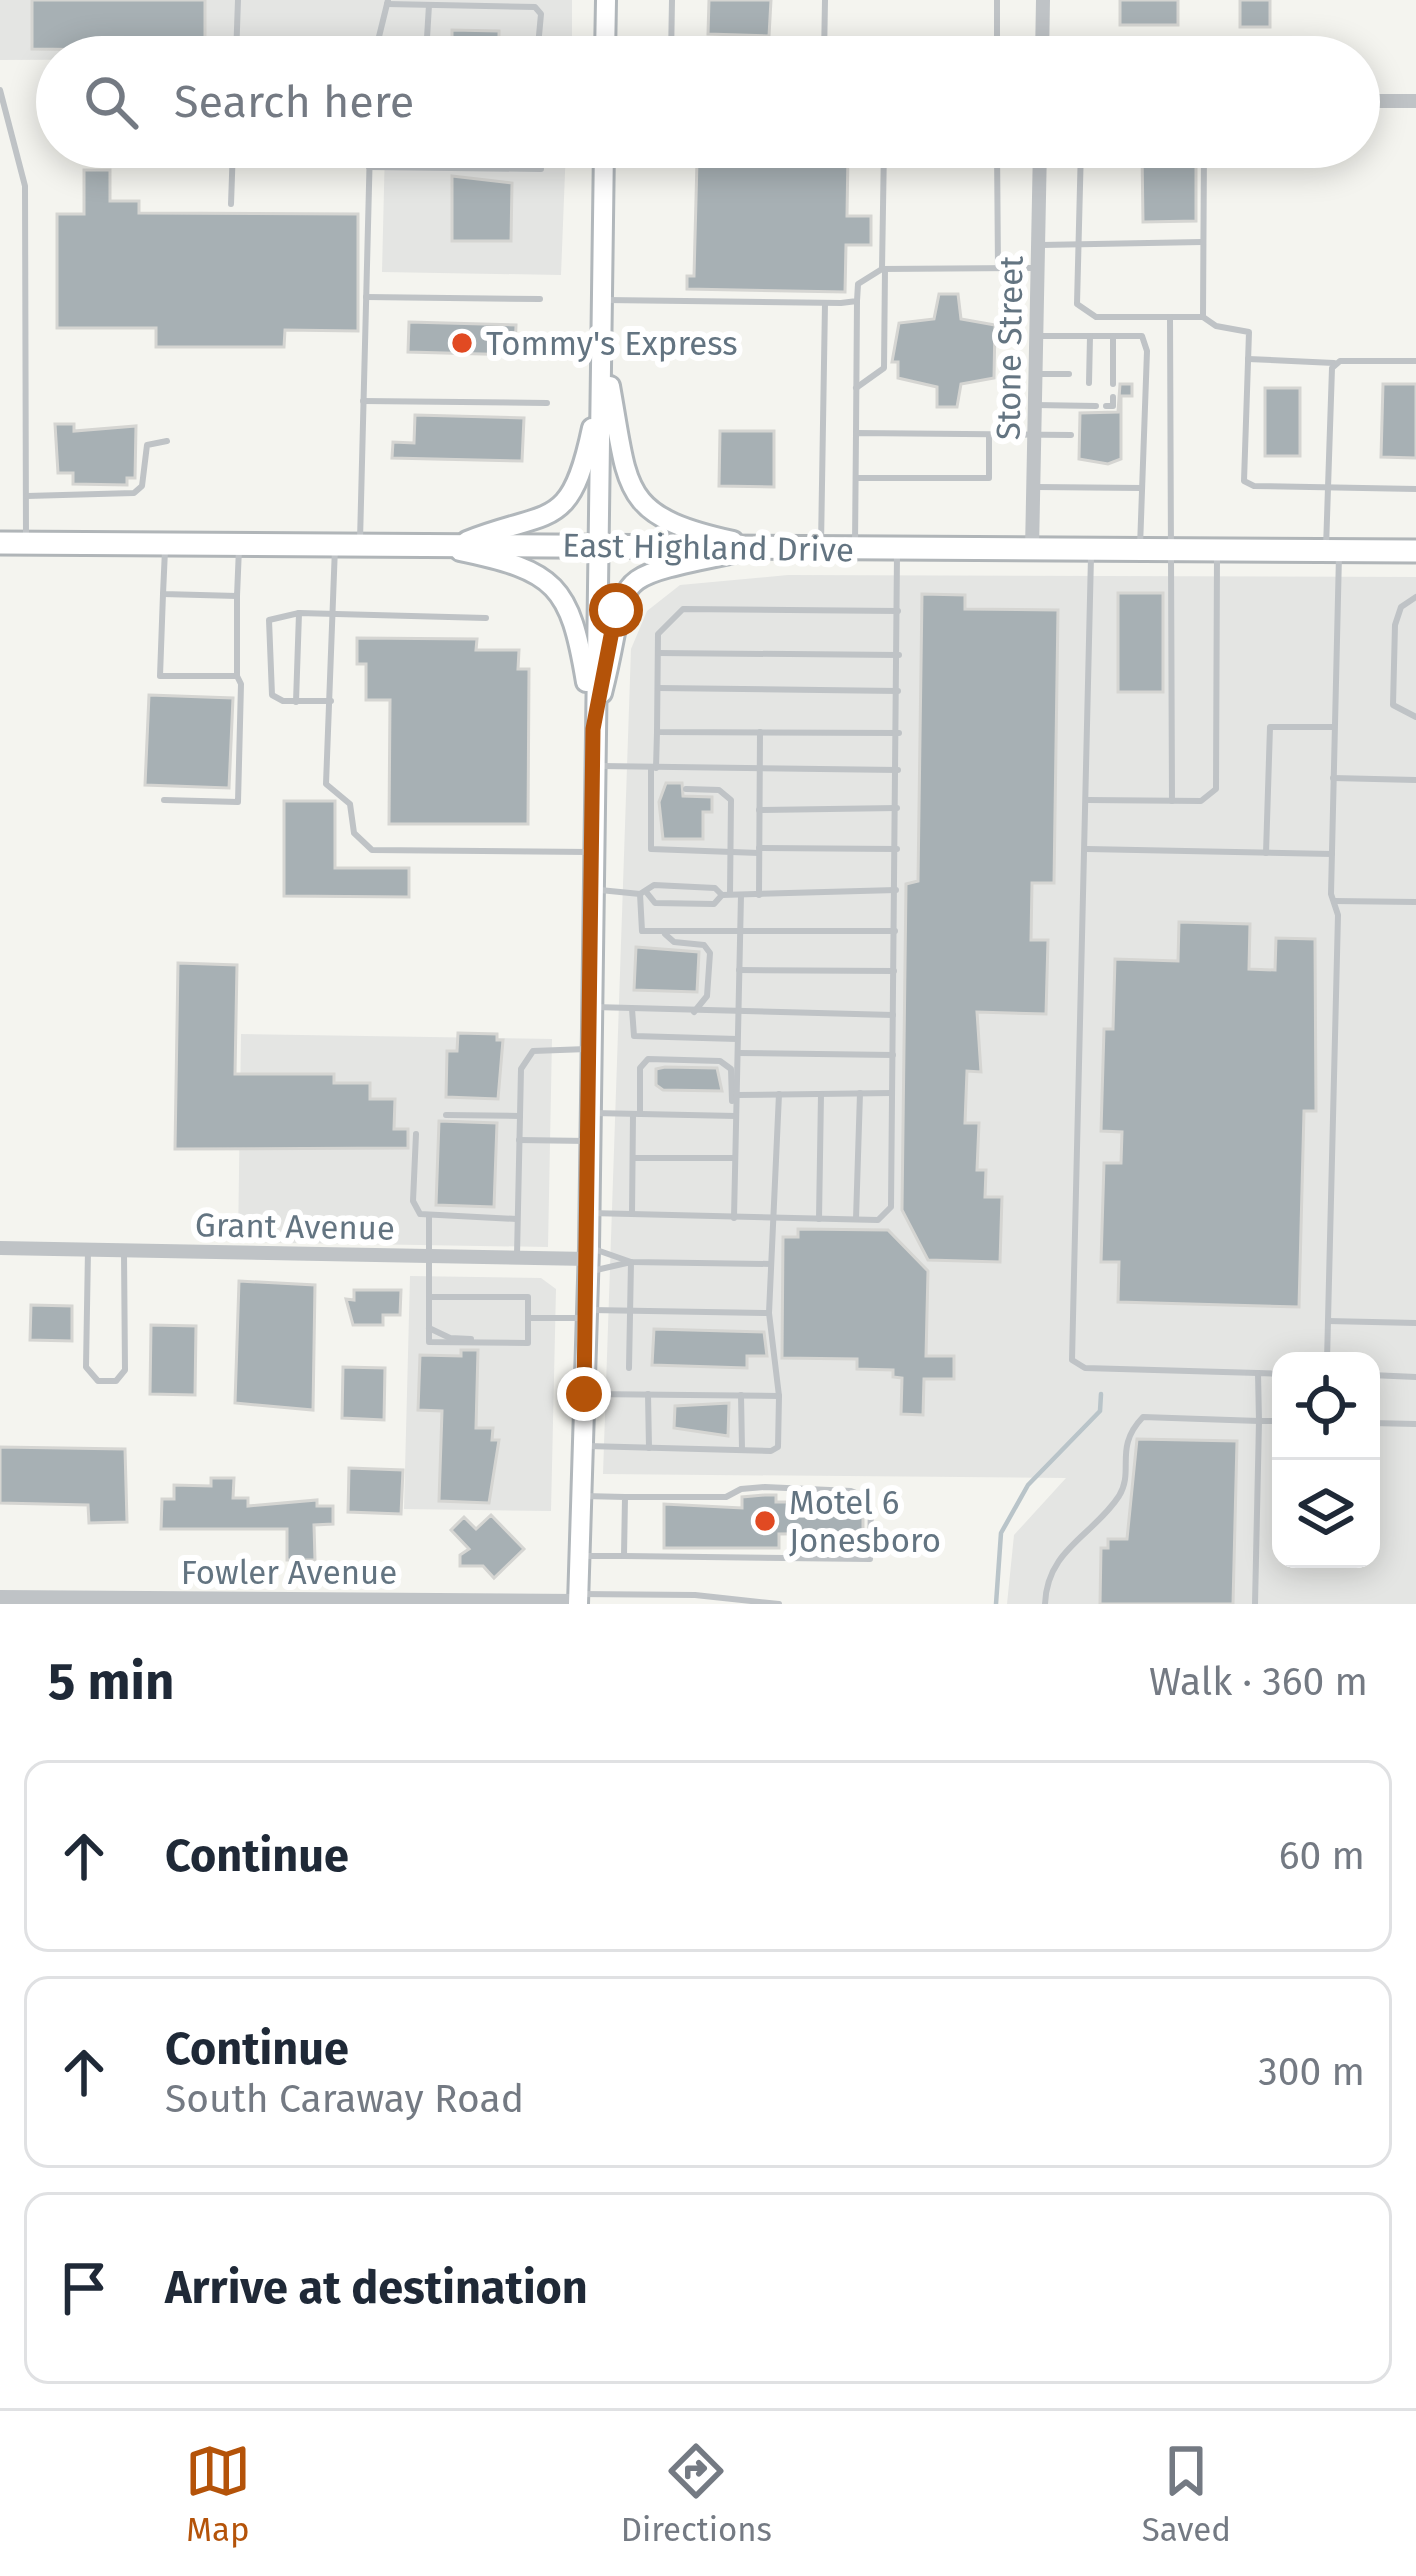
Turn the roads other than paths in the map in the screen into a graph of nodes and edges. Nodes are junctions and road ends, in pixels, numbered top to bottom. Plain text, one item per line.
1 (238, 0) edge
2 (606, 0) edge
3 (671, 0) edge
4 (824, 0) edge
5 (998, 0) edge
6 (1043, 0) edge
7 (388, 2) edge
8 (429, 5) junction
9 (237, 36) edge
10 (379, 36) edge
11 (427, 36) edge
12 (539, 36) edge
13 (605, 36) edge
14 (672, 36) edge
15 (824, 36) edge
16 (997, 36) edge
17 (1042, 36) edge
18 (0, 90) edge
19 (1380, 100) edge
20 (1416, 101) edge
21 (232, 168) edge
22 (369, 168) edge
23 (455, 168) edge
24 (604, 168) edge
25 (884, 168) edge
26 (997, 168) edge
27 (1040, 168) edge
28 (1080, 168) edge
29 (1204, 168) edge
30 (541, 169) dead end
31 (231, 204) dead end
32 (1203, 242) junction
33 (1078, 244) junction
34 (1038, 245) junction
35 (998, 268) junction
36 (1037, 268) junction
37 (884, 269) junction
38 (366, 297) junction
39 (540, 299) dead end
40 (604, 299) junction
41 (857, 302) junction
42 (825, 303) junction
43 (1170, 317) junction
44 (1203, 317) junction
45 (1036, 336) junction
46 (1090, 336) junction
47 (1113, 336) junction
48 (603, 346) junction
49 (1248, 359) junction
50 (1416, 361) edge
51 (1335, 363) junction
52 (1036, 374) junction
53 (1069, 374) dead end
54 (1089, 383) dead end
55 (1113, 384) dead end
56 (856, 388) junction
57 (1089, 396) dead end
58 (1113, 397) dead end
59 (363, 401) junction
60 (547, 403) dead end
61 (1035, 405) junction
62 (1097, 406) junction
63 (856, 434) junction
64 (989, 434) junction
65 (1034, 434) junction
66 (1071, 435) dead end
67 (166, 441) dead end
68 (856, 478) junction
69 (1328, 485) junction
70 (1033, 487) junction
71 (1142, 488) junction
72 (1416, 489) edge
73 (27, 496) junction
74 (0, 543) edge
75 (26, 543) junction
76 (165, 544) junction
77 (239, 544) junction
78 (360, 544) junction
79 (448, 545) junction
80 (598, 546) junction
81 (335, 547) junction
82 (762, 548) junction
83 (821, 548) junction
84 (855, 549) junction
85 (897, 550) junction
86 (1032, 550) junction
87 (1091, 550) junction
88 (1140, 550) junction
89 (1171, 551) junction
90 (1217, 551) junction
91 (1332, 551) junction
92 (1416, 551) edge
93 (163, 594) junction
94 (237, 596) junction
95 (1416, 597) edge
96 (898, 611) junction
97 (299, 614) junction
98 (333, 614) junction
99 (486, 618) dead end
100 (658, 653) junction
101 (899, 655) junction
102 (237, 676) junction
103 (658, 688) junction
104 (898, 691) junction
105 (331, 701) junction
106 (296, 702) junction
107 (1416, 717) edge
108 (1334, 727) junction
109 (593, 729) junction
110 (657, 732) junction
111 (760, 732) junction
112 (898, 733) junction
113 (593, 765) junction
114 (654, 767) junction
115 (898, 770) junction
116 (759, 771) junction
117 (1333, 778) junction
118 (1416, 780) edge
119 (686, 789) dead end
120 (651, 790) junction
121 (666, 790) dead end
122 (164, 800) dead end
123 (1088, 800) junction
124 (1172, 802) junction
125 (897, 808) junction
126 (759, 810) junction
127 (896, 849) junction
128 (1087, 849) junction
129 (759, 851) junction
130 (592, 852) junction
131 (729, 852) junction
132 (1266, 853) junction
133 (1332, 854) junction
134 (592, 889) junction
135 (896, 890) junction
136 (644, 894) junction
137 (726, 894) junction
138 (741, 895) junction
139 (759, 896) junction
140 (1334, 901) junction
141 (1416, 902) edge
142 (895, 931) junction
143 (665, 934) junction
144 (740, 934) junction
145 (739, 970) junction
146 (894, 971) junction
147 (591, 1006) junction
148 (632, 1009) junction
149 (694, 1012) junction
150 (738, 1013) junction
151 (894, 1015) junction
152 (737, 1039) junction
153 (590, 1049) junction
154 (738, 1053) junction
155 (893, 1054) junction
156 (892, 1093) junction
157 (779, 1094) junction
158 (821, 1094) junction
159 (860, 1094) junction
160 (736, 1095) junction
161 (590, 1113) junction
162 (637, 1114) junction
163 (446, 1115) dead end
164 (520, 1116) junction
165 (735, 1116) junction
166 (416, 1133) dead end
167 (519, 1140) junction
168 (590, 1141) junction
169 (735, 1157) junction
170 (633, 1158) junction
171 (589, 1213) junction
172 (632, 1214) junction
173 (429, 1217) junction
174 (734, 1218) junction
175 (776, 1218) junction
176 (517, 1219) junction
177 (819, 1219) junction
178 (856, 1220) junction
179 (0, 1247) edge
180 (88, 1249) junction
181 (124, 1250) junction
182 (429, 1256) junction
183 (517, 1258) junction
184 (589, 1260) junction
185 (631, 1262) junction
186 (771, 1264) junction
187 (429, 1297) junction
188 (630, 1311) junction
189 (769, 1313) junction
190 (587, 1314) junction
191 (528, 1318) junction
192 (1328, 1321) junction
193 (1416, 1323) edge
194 (429, 1328) junction
195 (528, 1333) junction
196 (1327, 1352) edge
197 (629, 1368) dead end
198 (1258, 1373) junction
199 (1272, 1374) edge
200 (1380, 1375) edge
201 (1416, 1376) edge
202 (584, 1394) junction
203 (648, 1394) junction
204 (741, 1395) junction
205 (778, 1396) junction
206 (1259, 1421) junction
207 (1272, 1421) edge
208 (1380, 1423) edge
209 (1416, 1424) edge
210 (583, 1446) junction
211 (649, 1448) junction
212 (742, 1449) junction
213 (581, 1496) junction
214 (625, 1497) junction
215 (579, 1556) junction
216 (624, 1556) junction
217 (0, 1598) edge
218 (578, 1600) edge
219 (334, 1602) edge
220 (480, 1602) edge
221 (779, 1604) edge
222 (1045, 1604) edge
223 (1255, 1604) edge

1 - 9 lane
2 - 13 main road
3 - 14 lane
4 - 15 lane
5 - 16 lane
6 - 17 street
7 - 8 lane
7 - 10 lane
8 - 11 lane
8 - 12 lane
18 - 73 lane
19 - 20 street
21 - 31 lane
22 - 38 lane
23 - 30 lane
24 - 40 main road
25 - 37 lane
26 - 35 lane
27 - 34 street, Stone Street
28 - 33 lane
29 - 32 lane
32 - 33 lane
32 - 44 lane
33 - 34 lane
33 - 43 lane
34 - 36 street, Stone Street
35 - 36 lane
35 - 37 lane
36 - 45 street, Stone Street
37 - 41 lane
37 - 56 lane
38 - 39 lane
38 - 59 lane
40 - 42 lane
40 - 48 main road
41 - 42 lane
41 - 56 lane
42 - 83 lane
43 - 44 lane
43 - 89 lane
44 - 49 lane
45 - 46 lane
45 - 52 street, Stone Street
46 - 47 lane
46 - 54 lane
47 - 55 lane
47 - 71 lane
48 - 79 main road
48 - 80 main road
48 - 82 main road
49 - 51 lane
49 - 69 lane
50 - 51 lane
51 - 69 lane
52 - 53 lane
52 - 61 street, Stone Street
56 - 63 lane
57 - 62 lane
58 - 62 lane
59 - 60 lane
59 - 78 lane
61 - 62 lane
61 - 65 street, Stone Street
63 - 64 lane
63 - 68 lane
64 - 65 lane
64 - 68 lane
65 - 66 lane
65 - 70 street, Stone Street
67 - 73 lane
68 - 84 lane
69 - 72 lane
69 - 91 lane
70 - 71 lane
70 - 86 street, Stone Street
71 - 88 lane
73 - 75 lane
74 - 75 main road, East Highland Drive
75 - 76 main road, East Highland Drive
76 - 77 main road, East Highland Drive
76 - 93 lane
77 - 81 main road, East Highland Drive
77 - 94 lane
78 - 79 main road, East Highland Drive
78 - 81 main road, East Highland Drive
79 - 80 main road, East Highland Drive
79 - 109 main road
80 - 82 main road, East Highland Drive
80 - 109 main road
81 - 98 lane
82 - 83 main road, East Highland Drive
82 - 109 main road
83 - 84 main road, East Highland Drive
84 - 85 main road, East Highland Drive
85 - 86 main road, East Highland Drive
85 - 96 lane
86 - 87 main road, East Highland Drive
87 - 88 main road, East Highland Drive
87 - 123 lane
88 - 89 main road, East Highland Drive
89 - 90 main road, East Highland Drive
89 - 124 lane
90 - 91 main road, East Highland Drive
90 - 124 lane
91 - 92 main road, East Highland Drive
91 - 108 lane
93 - 94 lane
93 - 102 lane
94 - 102 lane
95 - 107 lane
96 - 100 lane
96 - 101 lane
97 - 98 lane
97 - 106 lane
97 - 106 lane
98 - 99 lane
98 - 105 lane
100 - 101 lane
100 - 103 lane
101 - 104 lane
102 - 122 lane
103 - 104 lane
103 - 110 lane
104 - 112 lane
105 - 106 lane
105 - 130 lane
108 - 117 lane
108 - 132 lane
109 - 113 main road
110 - 111 lane
110 - 114 lane
111 - 112 lane
111 - 116 lane
112 - 115 lane
113 - 114 lane
113 - 130 main road
114 - 116 lane
114 - 120 lane
115 - 116 lane
115 - 125 lane
116 - 126 lane
117 - 118 lane
117 - 133 lane
119 - 131 lane
120 - 121 lane
120 - 131 lane
123 - 124 lane
123 - 128 lane
125 - 126 lane
125 - 127 lane
126 - 129 lane
127 - 129 lane
127 - 135 lane
128 - 132 lane
128 - 198 lane
129 - 131 lane
129 - 139 lane
130 - 134 main road
131 - 137 lane
132 - 133 lane
133 - 140 lane
134 - 136 lane
134 - 147 main road
135 - 139 lane
135 - 142 lane
136 - 137 lane
136 - 137 lane
136 - 143 lane
137 - 138 lane
138 - 139 lane
138 - 144 lane
140 - 141 lane
140 - 192 lane
142 - 144 lane
142 - 146 lane
143 - 144 lane
143 - 149 lane
144 - 145 lane
145 - 146 lane
145 - 150 lane
146 - 151 lane
147 - 148 lane
147 - 153 main road
148 - 149 lane
148 - 152 lane
149 - 150 lane
150 - 151 lane
150 - 152 lane
151 - 155 lane
152 - 154 lane
153 - 161 main road
153 - 164 lane
154 - 155 lane
154 - 160 lane
155 - 156 lane
156 - 159 lane
156 - 178 lane
157 - 158 lane
157 - 160 lane
157 - 175 lane
158 - 159 lane
158 - 177 lane
159 - 178 lane
160 - 165 lane
161 - 162 lane
161 - 168 main road
162 - 165 lane
162 - 165 lane
162 - 170 lane
163 - 164 lane
164 - 167 lane
165 - 169 lane
166 - 173 lane
167 - 168 lane
167 - 176 lane
168 - 171 main road
169 - 170 lane
169 - 174 lane
170 - 172 lane
171 - 172 lane
171 - 184 main road
172 - 174 lane
173 - 176 lane
173 - 182 lane
174 - 175 lane
175 - 177 lane
175 - 186 lane
176 - 183 lane
177 - 178 lane
179 - 180 street, Grant Avenue
180 - 181 street, Grant Avenue
180 - 181 lane
181 - 182 street, Grant Avenue
182 - 183 street, Grant Avenue
182 - 187 lane
183 - 184 street, Grant Avenue
184 - 185 lane
184 - 185 lane
184 - 190 main road
185 - 186 lane
185 - 188 lane
186 - 189 lane
187 - 191 lane
187 - 194 lane
188 - 189 lane
188 - 190 lane
188 - 197 lane
189 - 205 lane
190 - 191 lane
190 - 202 main road
191 - 195 lane
192 - 193 lane
192 - 196 lane
194 - 195 lane
194 - 195 lane
198 - 199 lane
198 - 206 lane
200 - 201 lane
202 - 203 lane
202 - 210 main road
203 - 204 lane
203 - 211 lane
204 - 205 lane
204 - 212 lane
205 - 212 lane
206 - 207 lane
206 - 222 lane
206 - 223 lane
208 - 209 lane
210 - 211 lane
210 - 213 main road
211 - 212 lane
213 - 214 lane
213 - 215 main road
214 - 216 lane
214 - 216 lane
215 - 216 lane
215 - 218 main road
217 - 219 street, Fowler Avenue
218 - 220 street, Fowler Avenue
218 - 221 lane
219 - 220 street, Fowler Avenue

